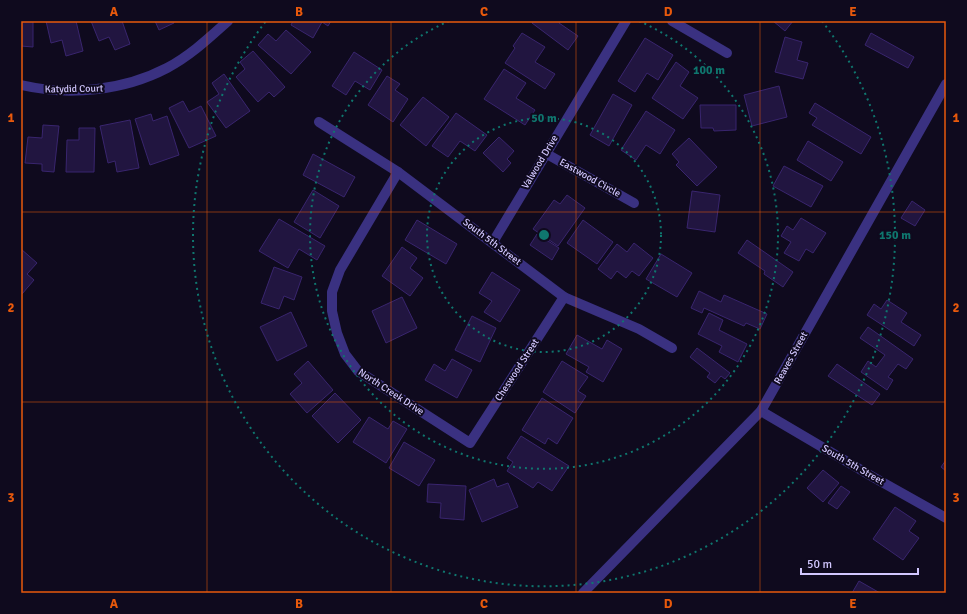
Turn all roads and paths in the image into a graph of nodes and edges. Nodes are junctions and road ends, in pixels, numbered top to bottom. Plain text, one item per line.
1 (228, 21) edge
2 (626, 21) edge
3 (672, 21) edge
4 (728, 52) dead end
5 (946, 84) edge
6 (21, 85) edge
7 (319, 122) dead end
8 (545, 153) junction
9 (398, 172) junction
10 (634, 203) dead end
11 (493, 242) junction
12 (564, 297) junction
13 (672, 348) dead end
14 (761, 411) junction
15 (470, 443) joint
16 (946, 518) edge
17 (583, 593) edge

1 - 6 street, Katydid Court
2 - 8 street, Valwood Drive
3 - 4 street
5 - 14 street, Reaves Street
7 - 9 street, South 5th Street
8 - 10 street, Eastwood Circle
8 - 11 street, Valwood Drive
9 - 11 street, South 5th Street
9 - 15 street, North Creek Drive
11 - 12 street, South 5th Street
12 - 13 street, South 5th Street
12 - 15 street, Cheswood Street
14 - 16 street, South 5th Street
14 - 17 street, Reaves Street

